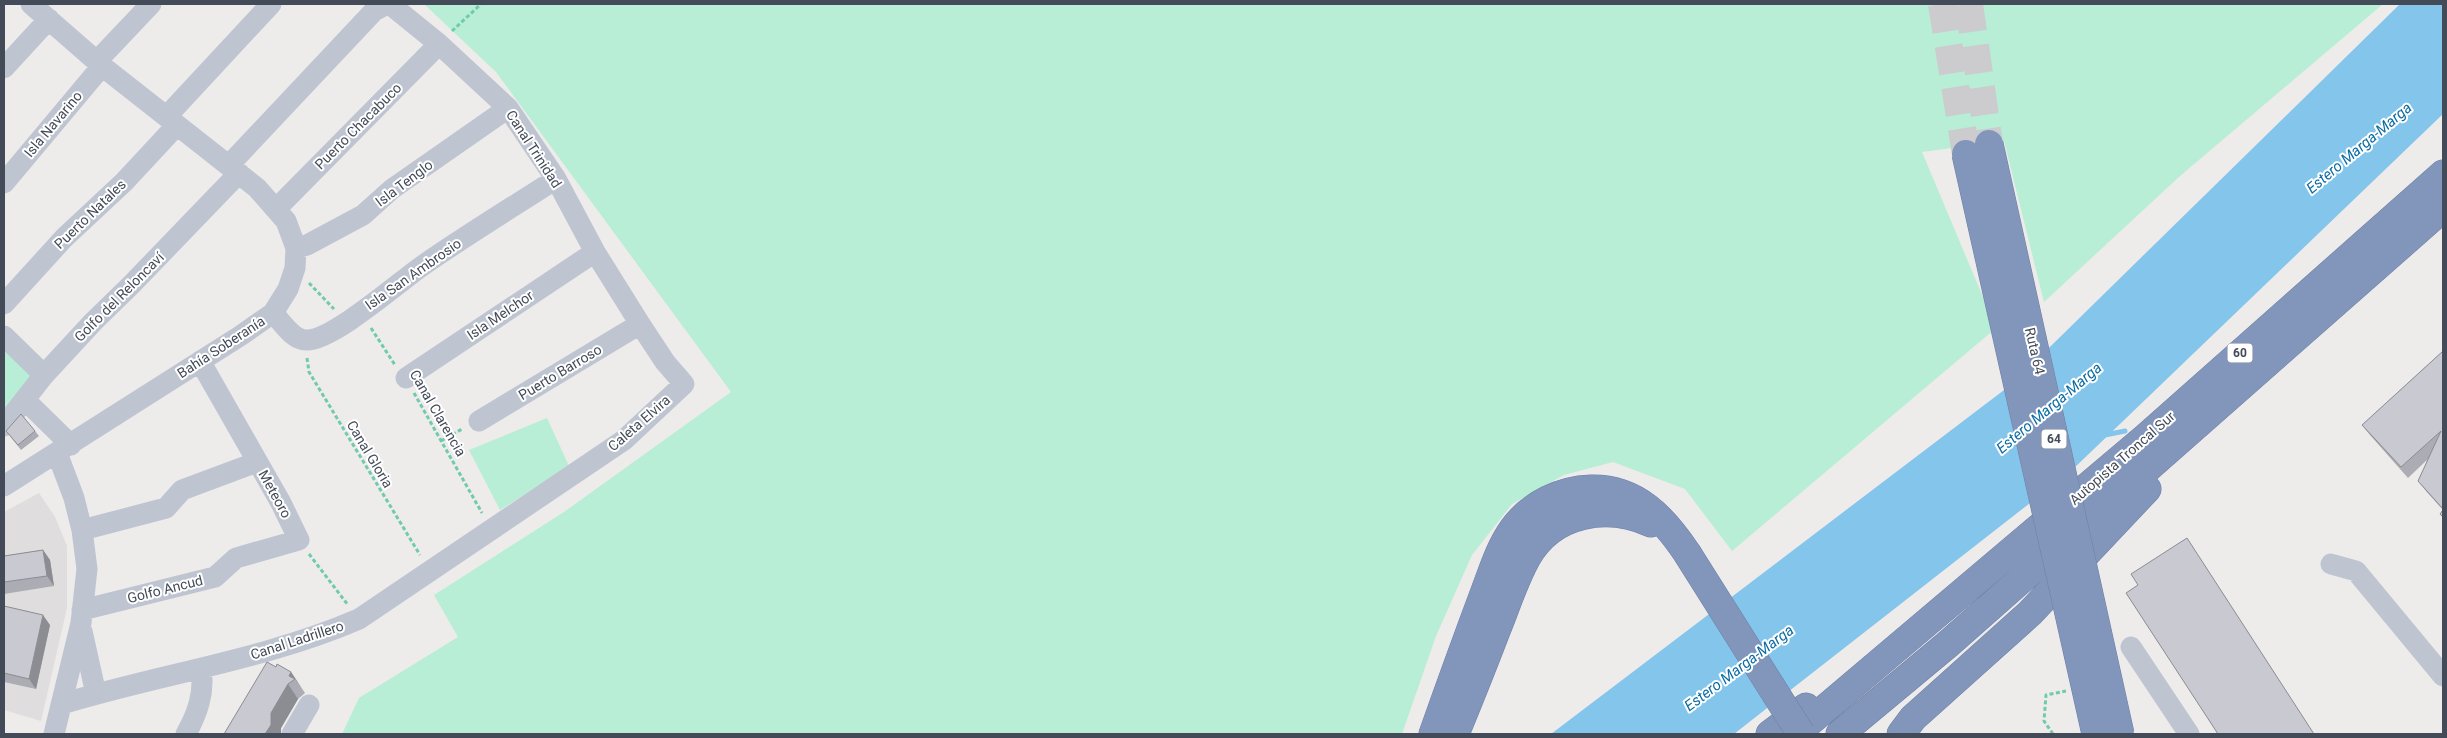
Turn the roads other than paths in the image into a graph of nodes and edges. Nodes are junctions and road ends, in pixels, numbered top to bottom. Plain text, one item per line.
1 (151, 4) edge
2 (271, 4) edge
3 (391, 5) joint
4 (36, 8) edge
5 (439, 44) junction
6 (100, 64) junction
7 (4, 68) edge
8 (508, 108) junction
9 (172, 120) junction
10 (234, 169) junction
11 (2443, 174) edge
12 (556, 179) junction
13 (4, 182) edge
14 (277, 208) junction
15 (2443, 208) edge
16 (595, 252) junction
17 (295, 258) junction
18 (4, 304) edge
19 (273, 313) junction
20 (640, 324) junction
21 (4, 336) edge
22 (200, 361) junction
23 (44, 375) junction
24 (406, 378) road end
25 (25, 400) junction
26 (2226, 401) junction
27 (479, 421) road end
28 (4, 426) edge
29 (64, 449) junction
30 (257, 462) junction
31 (4, 486) edge
32 (498, 524) joint
33 (82, 530) junction
34 (299, 540) joint
35 (1681, 544) junction
36 (2331, 564) dead end
37 (1967, 591) junction
38 (81, 616) junction
39 (2131, 647) dead end
40 (201, 670) junction
41 (2443, 676) edge
42 (96, 694) junction
43 (62, 704) junction
44 (309, 705) dead end
45 (54, 734) edge
46 (186, 734) edge
47 (292, 734) edge
48 (1433, 734) edge
49 (1456, 734) edge
50 (1770, 734) edge
51 (1795, 734) edge
52 (1801, 734) edge
53 (1840, 734) edge
54 (1901, 734) edge
55 (2096, 734) edge
56 (2120, 734) edge
57 (2189, 734) edge

1 - 6 street, Isla Navarino
2 - 9 street, Puerto Natales
3 - 5 street, Canal Trinidad
3 - 10 street, Golfo del Reloncaví
4 - 6 street
4 - 7 street
5 - 8 street, Canal Trinidad
5 - 14 street, Puerto Chacabuco
6 - 9 street
6 - 13 street, Isla Navarino
8 - 12 street, Canal Trinidad
8 - 17 street, Isla Tenglo
9 - 10 street
9 - 18 street, Puerto Natales
10 - 14 street
10 - 23 street, Golfo del Reloncaví
11 - 37 highway, Autopista Troncal Sur / 60
12 - 16 street, Canal Trinidad
12 - 19 street, Isla San Ambrosio
14 - 17 street
15 - 26 highway, Autopista Troncal Sur / 60
16 - 20 street, Canal Trinidad
16 - 24 street, Isla Melchor
17 - 19 street, Bahía Soberanía
19 - 22 street, Bahía Soberanía
20 - 27 street, Puerto Barroso
20 - 32 street, Caleta Elvira
21 - 23 street
22 - 29 street, Bahía Soberanía
22 - 30 street, Meteoro
23 - 25 street, Golfo del Reloncaví
25 - 28 street, Golfo del Reloncaví
25 - 29 street
26 - 53 highway, Autopista Troncal Sur
26 - 54 highway
29 - 31 street, Bahía Soberanía
29 - 33 street
30 - 33 street
30 - 34 street, Meteoro
32 - 40 street, Canal Ladrillero
33 - 38 street
34 - 38 street, Golfo Ancud
35 - 48 highway
35 - 49 highway
35 - 52 highway, bridge
36 - 41 street
37 - 50 highway
37 - 51 highway, Autopista Troncal Sur
38 - 42 street
38 - 43 street
39 - 57 street
40 - 42 street, Canal Ladrillero
40 - 46 street
42 - 43 street, Canal Ladrillero
43 - 45 street
44 - 47 street
55 - 56 highway, Ruta 64 / 64, bridge

